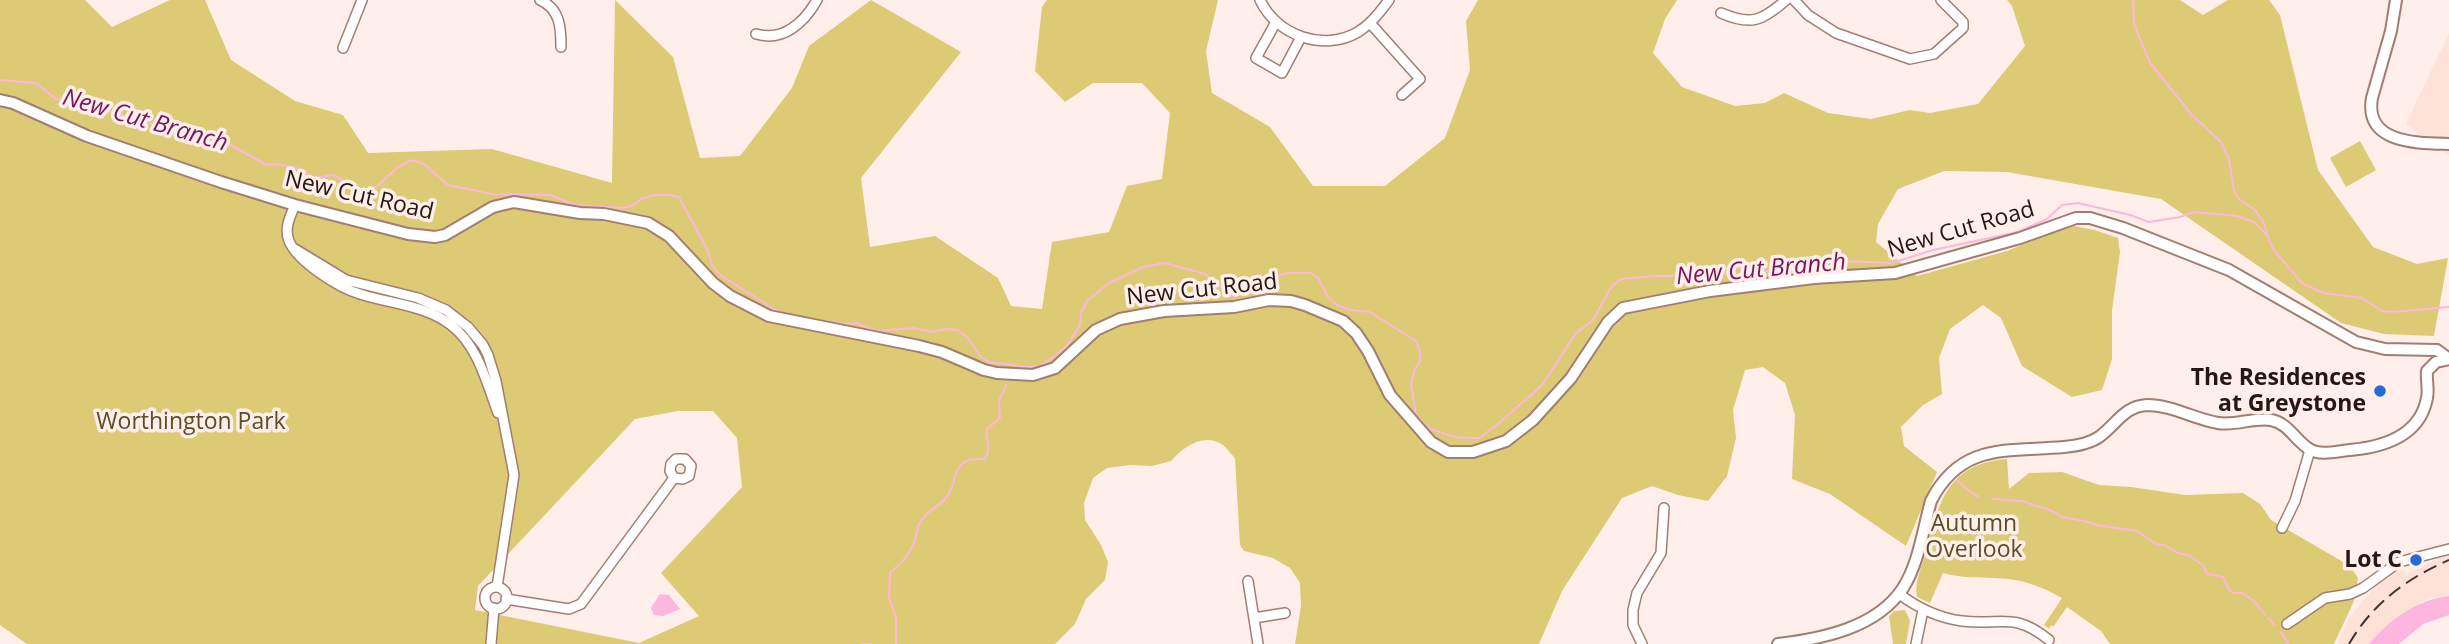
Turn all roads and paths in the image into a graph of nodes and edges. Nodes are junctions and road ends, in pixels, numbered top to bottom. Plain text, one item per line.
1 (362, 0) edge
2 (540, 0) edge
3 (817, 0) edge
4 (1260, 0) edge
5 (1389, 0) edge
6 (1786, 0) edge
7 (1794, 0) edge
8 (1941, 0) edge
9 (2396, 0) edge
10 (1721, 13) dead end
11 (1276, 22) junction
12 (1370, 23) junction
13 (756, 34) dead end
14 (1301, 37) junction
15 (561, 47) dead end
16 (342, 48) dead end
17 (1402, 95) dead end
18 (0, 100) edge
19 (2449, 144) edge
20 (295, 205) junction
21 (2449, 359) edge
22 (2310, 450) junction
23 (674, 478) dead end
24 (1664, 508) dead end
25 (2282, 528) dead end
26 (2449, 549) edge
27 (1248, 582) dead end
28 (497, 587) junction
29 (1899, 594) junction
30 (506, 599) junction
31 (494, 608) junction
32 (1923, 610) junction
33 (1285, 613) dead end
34 (1254, 618) junction
35 (2287, 624) dead end
36 (2049, 640) dead end
37 (491, 644) edge
38 (1258, 644) edge
39 (1642, 644) edge
40 (1778, 644) edge
41 (1916, 644) edge

1 - 16 street
2 - 15 street
3 - 13 street
4 - 11 street
5 - 12 street
6 - 10 street
7 - 8 street
9 - 19 street
11 - 14 street
11 - 14 street
12 - 14 street
12 - 17 street
18 - 20 street, New Cut Road
20 - 21 street, New Cut Road
20 - 28 street
21 - 22 street
22 - 25 street
22 - 29 street
23 - 30 street
24 - 39 street
26 - 35 street
27 - 34 street
28 - 30 street
28 - 31 street
29 - 32 street
29 - 40 street
30 - 31 street
31 - 37 street
32 - 36 street
32 - 41 street
33 - 34 street
34 - 38 street

